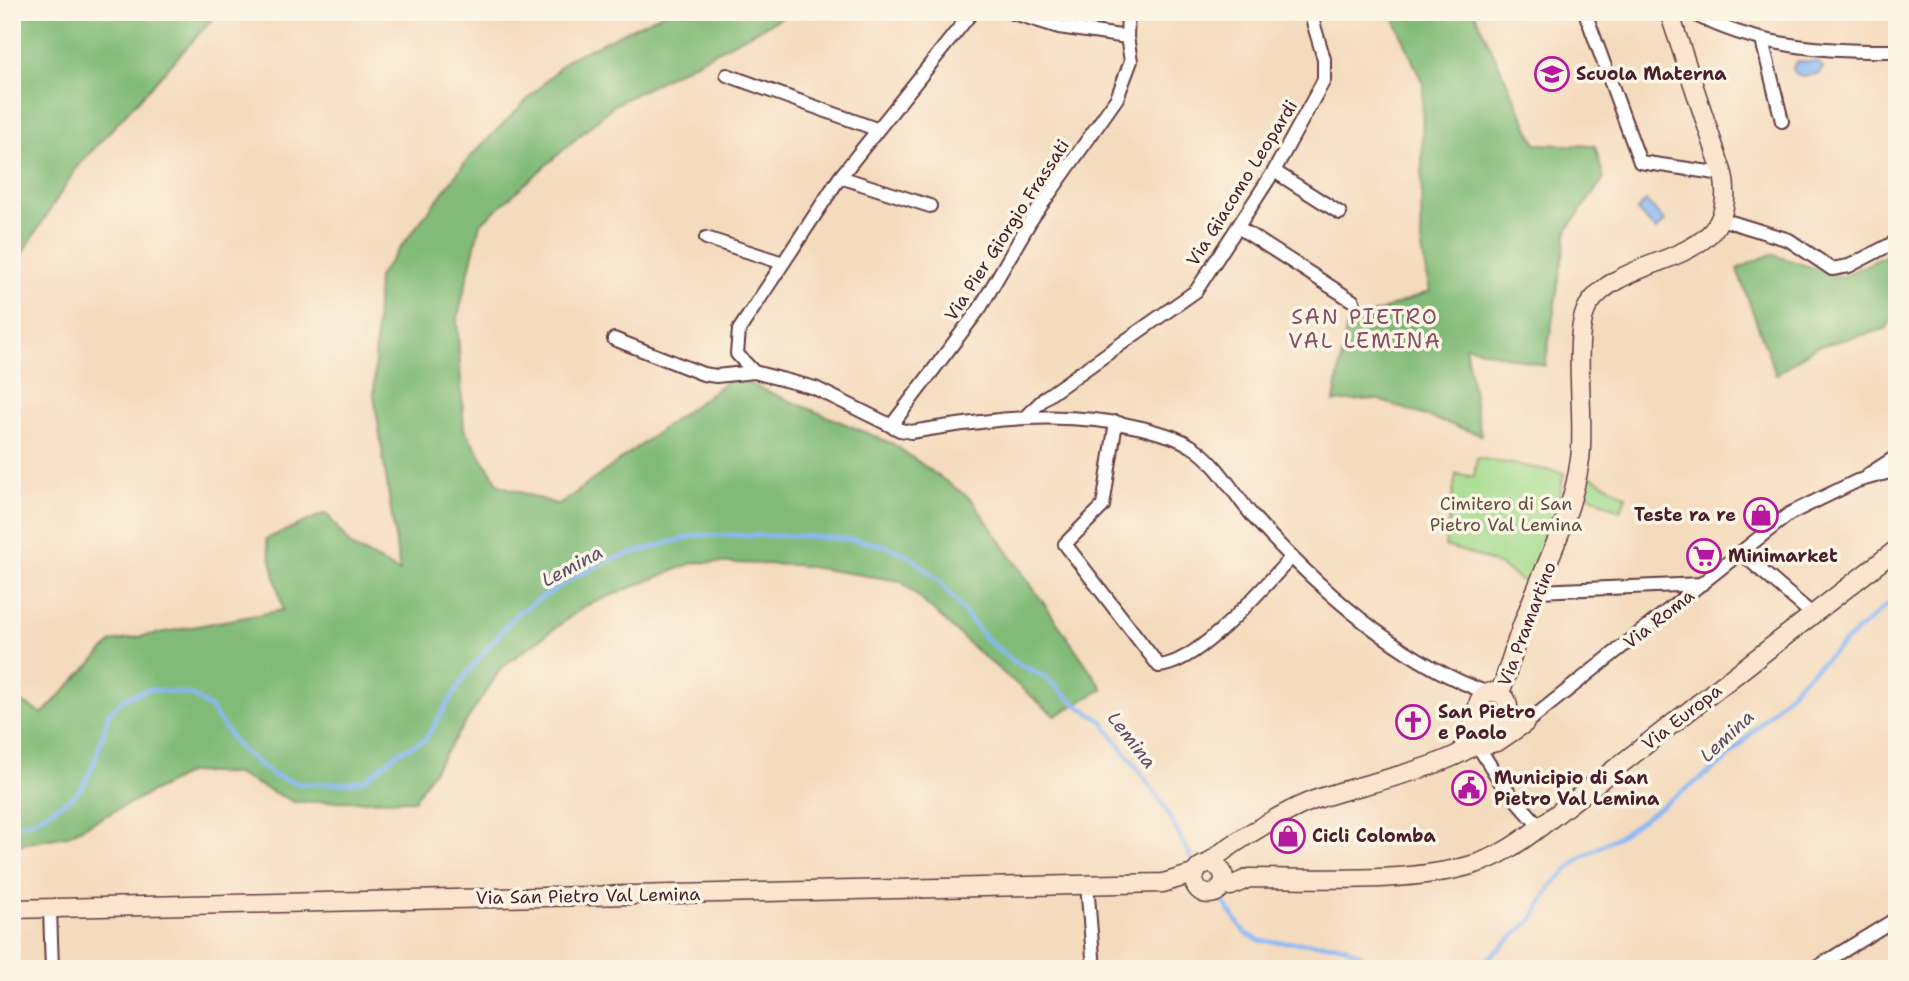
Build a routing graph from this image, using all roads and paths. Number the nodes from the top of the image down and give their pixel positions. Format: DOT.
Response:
graph roads {
  1 [pos="972,12"];
  2 [pos="1010,12"];
  3 [pos="1128,12"];
  4 [pos="1310,12"];
  5 [pos="1585,12"];
  6 [pos="1669,12"];
  7 [pos="1690,12"];
  8 [pos="1126,37"];
  9 [pos="1762,40"];
  10 [pos="1897,51"];
  11 [pos="727,75"];
  12 [pos="1782,121"];
  13 [pos="876,129"];
  14 [pos="1274,171"];
  15 [pos="1723,174"];
  16 [pos="840,177"];
  17 [pos="930,206"];
  18 [pos="1340,213"];
  19 [pos="1721,219"];
  20 [pos="1238,227"];
  21 [pos="706,238"];
  22 [pos="1897,241"];
  23 [pos="783,264"];
  24 [pos="1353,301"];
  25 [pos="614,339"];
  26 [pos="754,373"];
  27 [pos="1026,416"];
  28 [pos="1116,422"];
  29 [pos="891,426"];
  30 [pos="1897,456"];
  31 [pos="1897,470"];
  32 [pos="1857,481"];
  33 [pos="1897,549"];
  34 [pos="1741,554"];
  35 [pos="1291,558"];
  36 [pos="1703,584"];
  37 [pos="1538,591"];
  38 [pos="1813,615"];
  39 [pos="1486,701"];
  40 [pos="1501,718"];
  41 [pos="1530,720"];
  42 [pos="1470,748"];
  43 [pos="1541,827"];
  44 [pos="1213,872"];
  45 [pos="1163,883"];
  46 [pos="1087,884"];
  47 [pos="12,909"];
  48 [pos="50,909"];
  49 [pos="1897,918"];
  50 [pos="52,969"];
  51 [pos="1094,969"];
  52 [pos="1814,969"];
  1 -- 13 [label="street"];
  2 -- 8 [label="street"];
  3 -- 8 [label="street, Via Pier Giorgio Frassati"];
  4 -- 14 [label="street, Via Giacomo Leopardi"];
  5 -- 15 [label="street"];
  6 -- 15 [label="street"];
  7 -- 9 [label="street"];
  8 -- 29 [label="street, Via Pier Giorgio Frassati"];
  9 -- 10 [label="street"];
  9 -- 12 [label="street"];
  11 -- 13 [label="street"];
  13 -- 16 [label="street"];
  14 -- 18 [label="street"];
  14 -- 20 [label="street, Via Giacomo Leopardi"];
  15 -- 19 [label="street"];
  16 -- 17 [label="street"];
  16 -- 23 [label="street"];
  19 -- 22 [label="street"];
  19 -- 37 [label="street, Via Pramartino"];
  20 -- 24 [label="street"];
  20 -- 27 [label="street, Via Giacomo Leopardi"];
  21 -- 23 [label="street"];
  23 -- 26 [label="street"];
  25 -- 26 [label="street"];
  26 -- 29 [label="street"];
  27 -- 28 [label="street"];
  27 -- 29 [label="street"];
  28 -- 35 [label="street"];
  28 -- 35 [label="street"];
  30 -- 32 [label="street"];
  31 -- 32 [label="street, Via Roma"];
  32 -- 34 [label="street, Via Roma"];
  33 -- 38 [label="street, Via Europa"];
  34 -- 36 [label="street, Via Roma"];
  34 -- 38 [label="street"];
  35 -- 39 [label="street"];
  36 -- 37 [label="street"];
  36 -- 41 [label="street, Via Roma"];
  37 -- 39 [label="street, Via Pramartino"];
  38 -- 43 [label="street, Via Europa"];
  39 -- 40 [label="street"];
  39 -- 40 [label="street"];
  39 -- 42 [label="street, Via Pramartino"];
  40 -- 41 [label="street"];
  40 -- 42 [label="street"];
  41 -- 42 [label="street"];
  42 -- 43 [label="street"];
  42 -- 44 [label="street"];
  43 -- 44 [label="street, Via Europa"];
  44 -- 45 [label="street, Via San Pietro Val Lemina"];
  44 -- 45 [label="street, Via San Pietro Val Lemina"];
  45 -- 46 [label="street, Via San Pietro Val Lemina"];
  46 -- 48 [label="street, Via San Pietro Val Lemina"];
  46 -- 51 [label="street"];
  47 -- 48 [label="street, Via San Pietro Val Lemina"];
  48 -- 50 [label="street"];
  49 -- 52 [label="street"];
}
